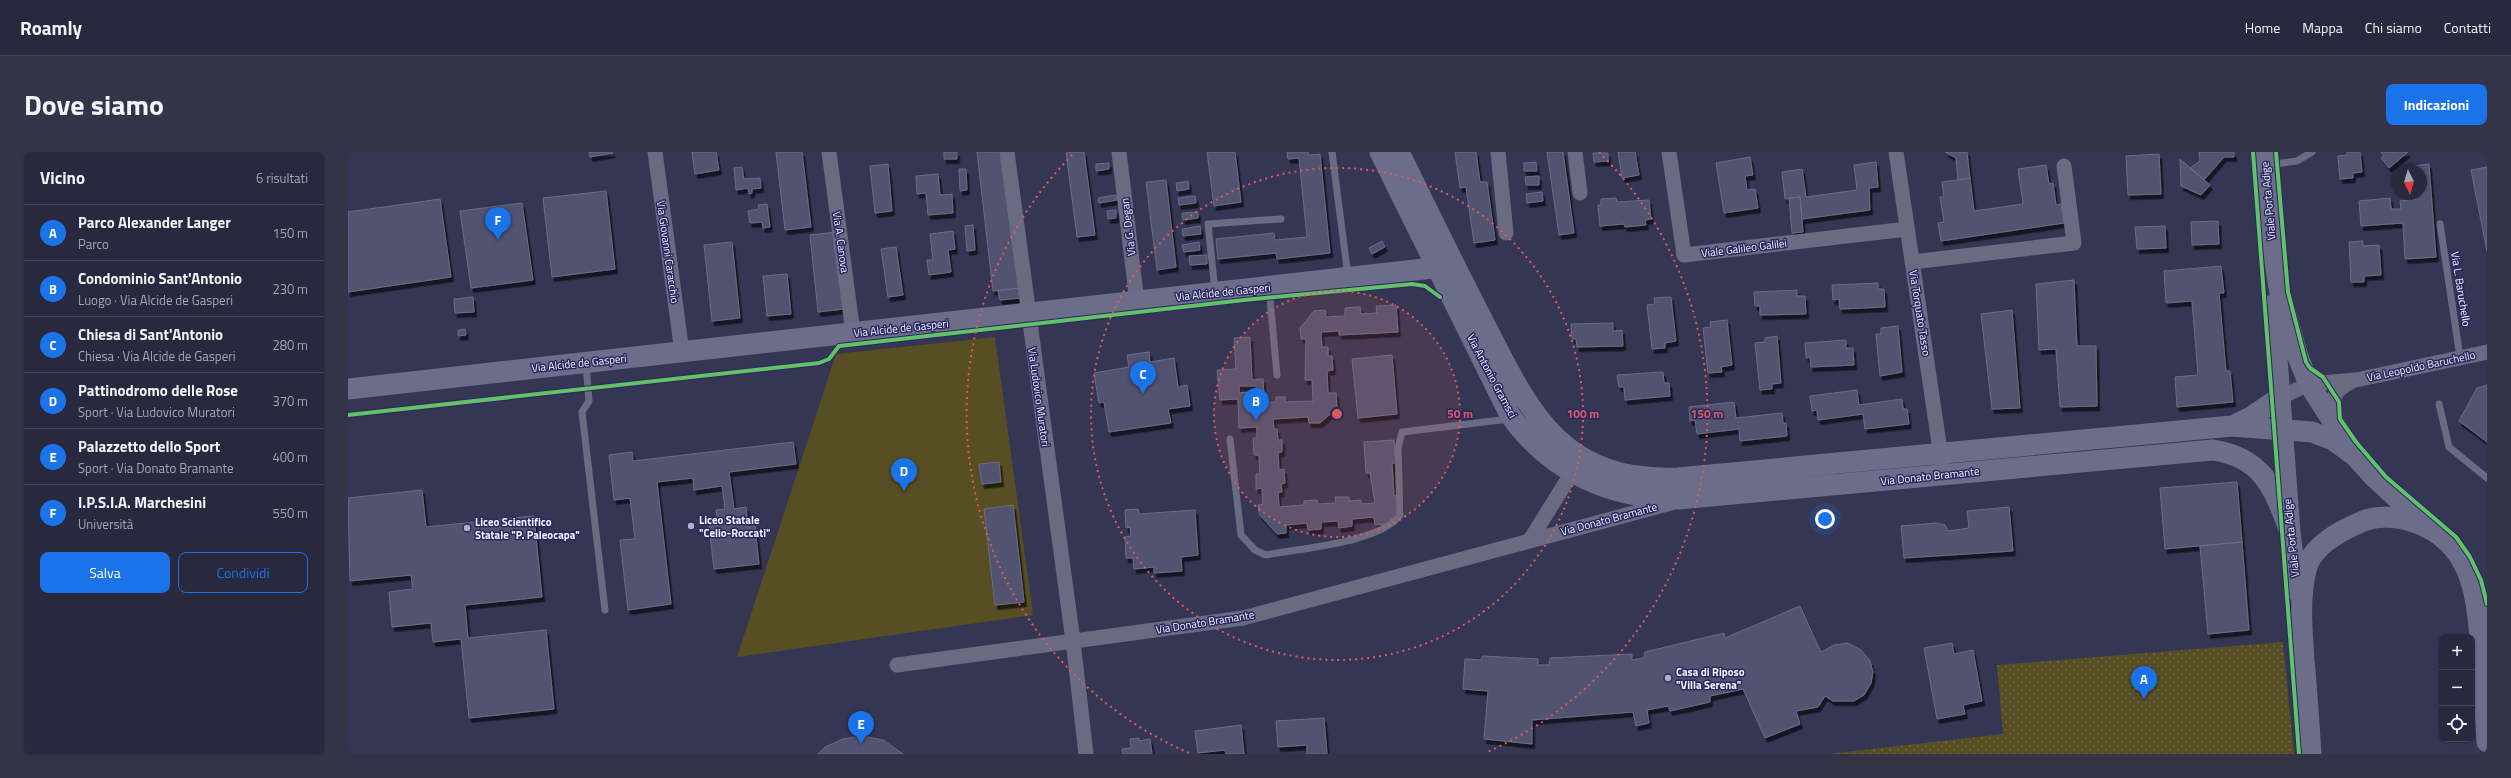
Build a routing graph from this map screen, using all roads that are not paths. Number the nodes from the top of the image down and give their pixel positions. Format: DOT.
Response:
graph roads {
  1 [pos="655,152"];
  2 [pos="829,152"];
  3 [pos="1007,152"];
  4 [pos="1119,152"];
  5 [pos="1332,152"];
  6 [pos="1380,152"];
  7 [pos="1398,152"];
  8 [pos="1498,152"];
  9 [pos="1575,152"];
  10 [pos="1669,152"];
  11 [pos="1896,152"];
  12 [pos="2312,152"];
  13 [pos="2264,158"];
  14 [pos="2064,166"];
  15 [pos="1580,193"];
  16 [pos="1281,219"];
  17 [pos="2440,224"];
  18 [pos="1907,229"];
  19 [pos="1506,233"];
  20 [pos="2273,251"];
  21 [pos="1912,262"];
  22 [pos="1446,267"];
  23 [pos="1348,279"];
  24 [pos="1269,287"];
  25 [pos="1215,293"];
  26 [pos="1137,302"];
  27 [pos="1028,314"];
  28 [pos="853,333"];
  29 [pos="682,352"];
  30 [pos="2487,352"];
  31 [pos="2460,357"];
  32 [pos="586,362"];
  33 [pos="1277,375"];
  34 [pos="2356,380"];
  35 [pos="2309,384"];
  36 [pos="348,389"];
  37 [pos="2279,398"];
  38 [pos="2440,404"];
  39 [pos="1513,419"];
  40 [pos="2334,422"];
  41 [pos="2232,426"];
  42 [pos="2282,429"];
  43 [pos="1230,439"];
  44 [pos="2355,456"];
  45 [pos="1943,464"];
  46 [pos="1576,465"];
  47 [pos="1678,478"];
  48 [pos="2487,478"];
  49 [pos="1689,498"];
  50 [pos="2430,528"];
  51 [pos="2290,532"];
  52 [pos="1530,540"];
  53 [pos="605,610"];
  54 [pos="2301,610"];
  55 [pos="1073,641"];
  56 [pos="897,665"];
  57 [pos="2485,668"];
  58 [pos="2487,742"];
  59 [pos="1086,754"];
  60 [pos="2311,754"];
  1 -- 29 [label="street, Via Giovanni Caracchio"];
  2 -- 28 [label="street, Via A. Canova"];
  3 -- 27 [label="street, Via Ludovico Muratori"];
  4 -- 26 [label="street, Via G. Degan"];
  5 -- 23 [label="lane"];
  6 -- 22 [label="street, Via Antonio Gramsci"];
  7 -- 22 [label="street, Via Antonio Gramsci"];
  8 -- 19 [label="street"];
  9 -- 15 [label="street"];
  10 -- 18 [label="street, Viale Galileo Galilei"];
  11 -- 18 [label="street, Via Torquato Tasso"];
  12 -- 13 [label="lane"];
  13 -- 20 [label="street, Viale Porta Adige"];
  14 -- 21 [label="street"];
  16 -- 25 [label="lane"];
  17 -- 31 [label="lane, Via L. Baruchello"];
  18 -- 21 [label="street, Via Torquato Tasso"];
  20 -- 35 [label="street, Viale Porta Adige"];
  20 -- 37 [label="street, Viale Porta Adige"];
  21 -- 45 [label="street, Via Torquato Tasso"];
  22 -- 23 [label="street, Via Alcide de Gasperi"];
  22 -- 39 [label="street, Via Antonio Gramsci"];
  22 -- 46 [label="street, Via Antonio Gramsci"];
  23 -- 24 [label="street, Via Alcide de Gasperi"];
  24 -- 25 [label="street, Via Alcide de Gasperi"];
  24 -- 33 [label="lane"];
  25 -- 26 [label="street, Via Alcide de Gasperi"];
  26 -- 27 [label="street, Via Alcide de Gasperi"];
  27 -- 28 [label="street, Via Alcide de Gasperi"];
  27 -- 55 [label="street, Via Ludovico Muratori"];
  28 -- 29 [label="street, Via Alcide de Gasperi"];
  29 -- 32 [label="street, Via Alcide de Gasperi"];
  30 -- 31 [label="street, Via Leopoldo Baruchello"];
  31 -- 34 [label="street, Via Leopoldo Baruchello"];
  32 -- 36 [label="street, Via Alcide de Gasperi"];
  32 -- 53 [label="lane"];
  34 -- 35 [label="street, Via Leopoldo Baruchello"];
  34 -- 40 [label="street, Via Leopoldo Baruchello"];
  35 -- 37 [label="street, Via Leopoldo Baruchello"];
  35 -- 40 [label="street, Viale Porta Adige"];
  37 -- 41 [label="street"];
  37 -- 42 [label="street, Viale Porta Adige"];
  38 -- 48 [label="lane"];
  39 -- 43 [label="lane"];
  39 -- 46 [label="street, Via Antonio Gramsci"];
  40 -- 44 [label="street, Viale Porta Adige"];
  41 -- 42 [label="street"];
  41 -- 45 [label="street, Via Donato Bramante"];
  42 -- 44 [label="street"];
  42 -- 51 [label="street, Viale Porta Adige"];
  44 -- 50 [label="street, Viale Porta Adige"];
  45 -- 47 [label="street, Via Donato Bramante"];
  45 -- 49 [label="street, Via Donato Bramante"];
  45 -- 51 [label="street, Via Donato Bramante"];
  46 -- 47 [label="street, Via Antonio Gramsci"];
  46 -- 49 [label="street, Via Antonio Gramsci"];
  46 -- 52 [label="street"];
  49 -- 52 [label="street, Via Donato Bramante"];
  50 -- 54 [label="street, Viale Porta Adige"];
  50 -- 57 [label="street, Viale Porta Adige"];
  51 -- 54 [label="street, Viale Porta Adige"];
  52 -- 55 [label="street, Via Donato Bramante"];
  54 -- 60 [label="street, Viale Porta Adige"];
  55 -- 56 [label="street, Via Donato Bramante"];
  55 -- 59 [label="street, Via Ludovico Muratori"];
  57 -- 58 [label="street, Viale Porta Adige"];
}
